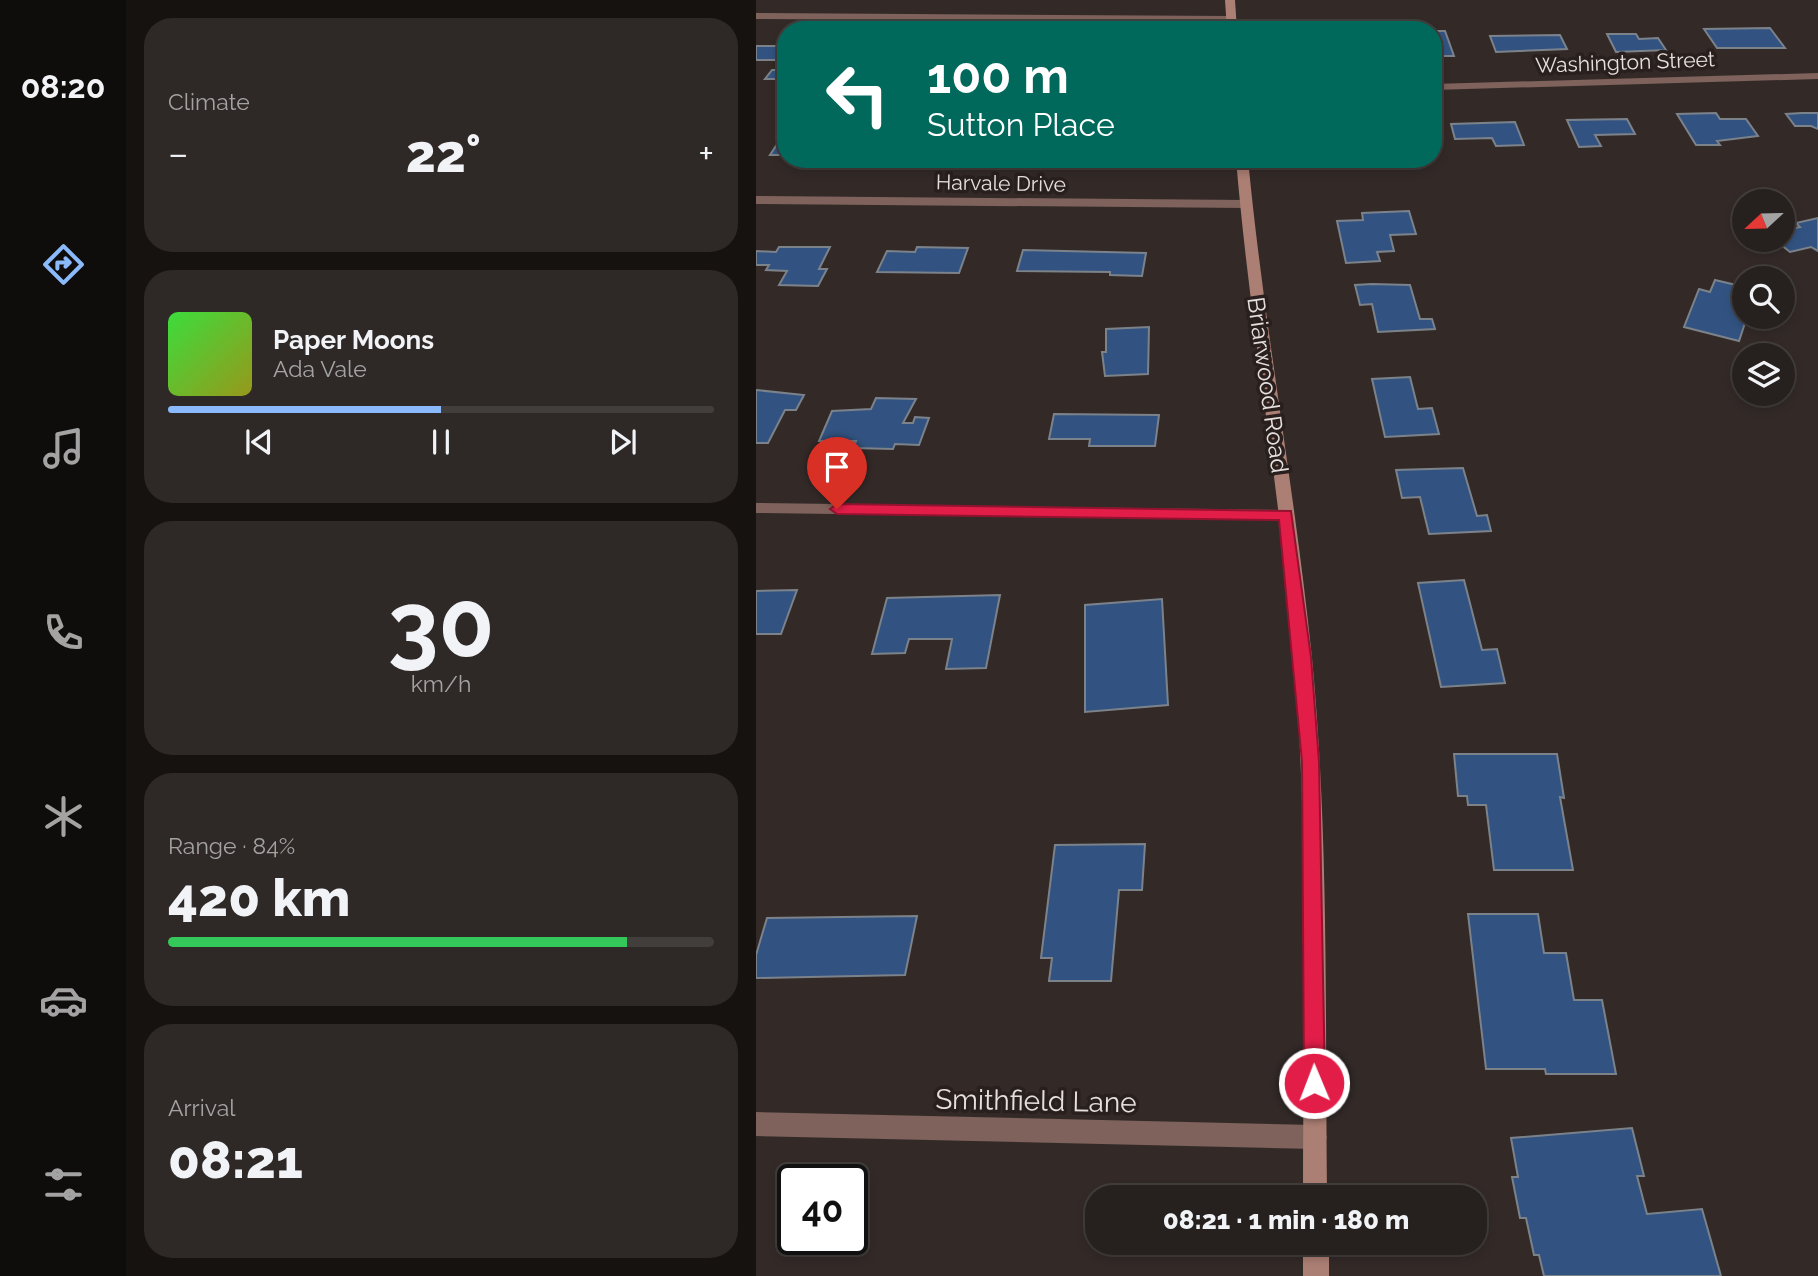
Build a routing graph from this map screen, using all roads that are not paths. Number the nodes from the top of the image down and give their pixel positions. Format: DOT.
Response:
graph roads {
  1 [pos="1230,0"];
  2 [pos="756,16"];
  3 [pos="1054,21"];
  4 [pos="1232,21"];
  5 [pos="1818,76"];
  6 [pos="1442,87"];
  7 [pos="1243,168"];
  8 [pos="756,200"];
  9 [pos="1245,204"];
  10 [pos="756,508"];
  11 [pos="1286,515"];
  12 [pos="756,1124"];
  13 [pos="1315,1137"];
  14 [pos="1315,1185"];
  15 [pos="1316,1255"];
  16 [pos="1316,1276"];
  1 -- 4 [label="street"];
  2 -- 3 [label="street"];
  5 -- 6 [label="street, Washington Street"];
  7 -- 9 [label="street, Briarwood Road"];
  8 -- 9 [label="street, Harvale Drive"];
  9 -- 11 [label="street, Briarwood Road"];
  10 -- 11 [label="street"];
  11 -- 13 [label="street, Briarwood Road"];
  12 -- 13 [label="street, Smithfield Lane"];
  13 -- 14 [label="street, Briarwood Road"];
  15 -- 16 [label="street"];
}
